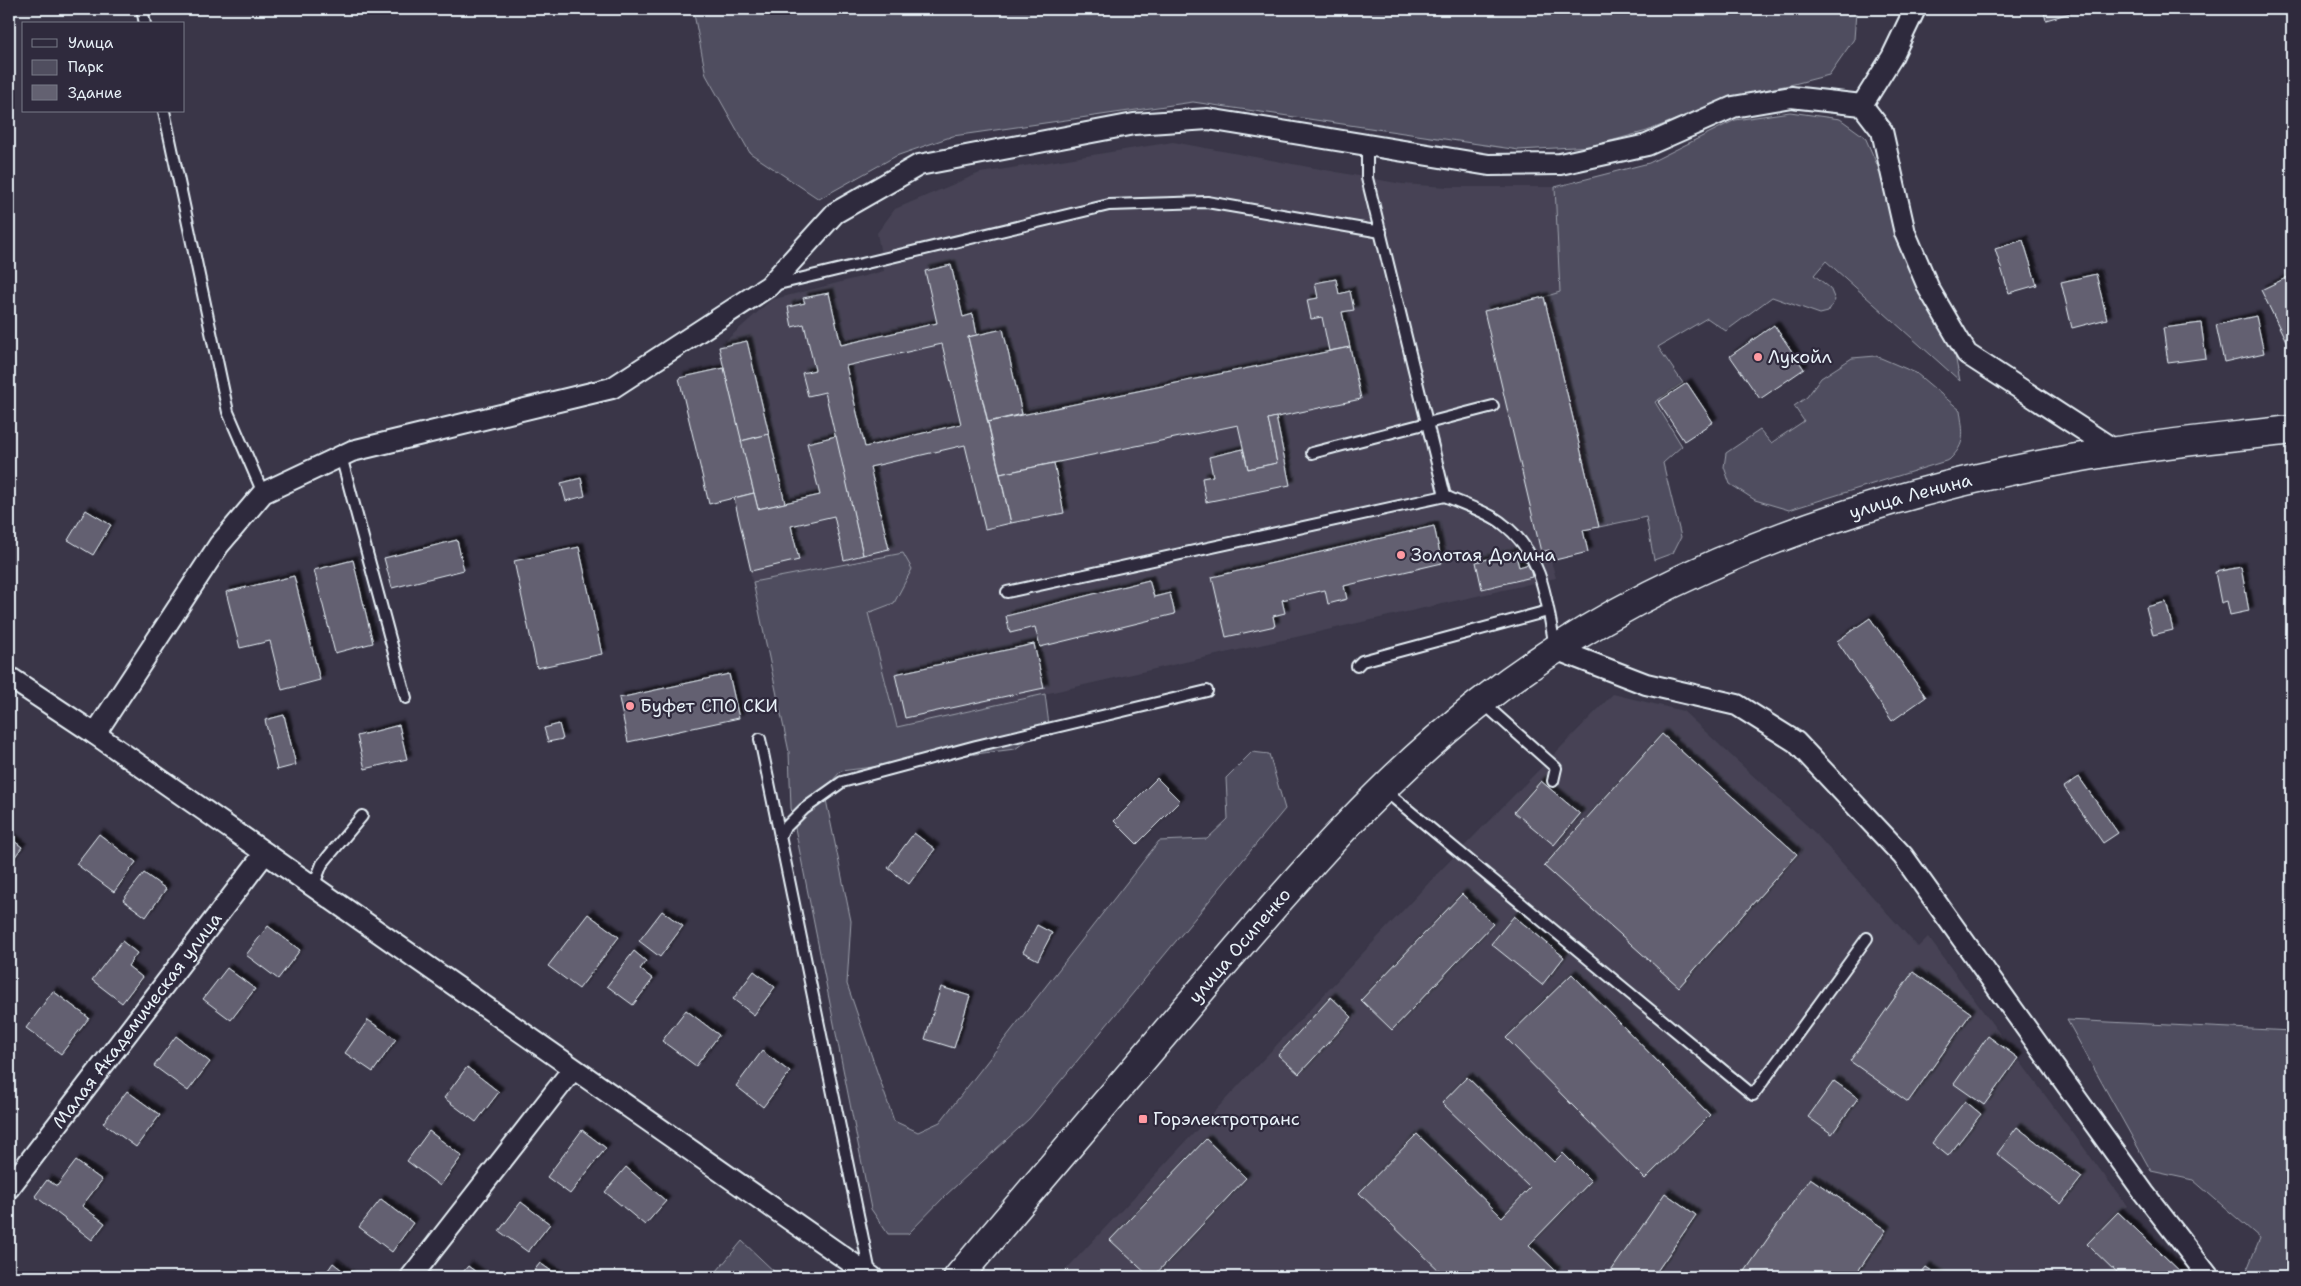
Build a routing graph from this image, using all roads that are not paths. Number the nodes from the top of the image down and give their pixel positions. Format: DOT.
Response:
graph roads {
  1 [pos="142,9"];
  2 [pos="1915,9"];
  3 [pos="145,22"];
  4 [pos="1862,104"];
  5 [pos="164,112"];
  6 [pos="1367,145"];
  7 [pos="1380,232"];
  8 [pos="769,286"];
  9 [pos="1493,406"];
  10 [pos="1427,423"];
  11 [pos="2292,430"];
  12 [pos="2116,451"];
  13 [pos="1312,453"];
  14 [pos="341,456"];
  15 [pos="263,493"];
  16 [pos="1444,496"];
  17 [pos="1007,592"];
  18 [pos="1548,611"];
  19 [pos="1555,650"];
  20 [pos="1357,666"];
  21 [pos="9,676"];
  22 [pos="1207,691"];
  23 [pos="406,698"];
  24 [pos="1481,702"];
  25 [pos="95,734"];
  26 [pos="760,739"];
  27 [pos="1553,781"];
  28 [pos="1384,789"];
  29 [pos="362,816"];
  30 [pos="780,837"];
  31 [pos="265,853"];
  32 [pos="313,887"];
  33 [pos="1867,938"];
  34 [pos="573,1069"];
  35 [pos="9,1188"];
  36 [pos="411,1277"];
  37 [pos="871,1277"];
  38 [pos="958,1277"];
  39 [pos="2209,1277"];
  1 -- 3 [label="lane"];
  2 -- 4 [label="street"];
  4 -- 6 [label="street"];
  4 -- 12 [label="street"];
  5 -- 15 [label="lane"];
  6 -- 7 [label="lane"];
  6 -- 8 [label="street"];
  7 -- 8 [label="lane"];
  7 -- 10 [label="lane"];
  8 -- 14 [label="street"];
  9 -- 10 [label="lane"];
  10 -- 13 [label="lane"];
  10 -- 16 [label="lane"];
  11 -- 12 [label="main road, улица Ленина"];
  12 -- 19 [label="main road, улица Ленина"];
  14 -- 15 [label="street"];
  14 -- 23 [label="lane"];
  15 -- 25 [label="street"];
  16 -- 17 [label="lane"];
  16 -- 18 [label="lane"];
  18 -- 19 [label="lane"];
  18 -- 20 [label="lane"];
  19 -- 24 [label="main road, улица Осипенко"];
  19 -- 39 [label="street"];
  21 -- 25 [label="street"];
  22 -- 30 [label="lane"];
  24 -- 27 [label="lane"];
  24 -- 28 [label="main road, улица Осипенко"];
  25 -- 31 [label="street"];
  26 -- 30 [label="lane"];
  28 -- 33 [label="lane"];
  28 -- 38 [label="main road, улица Осипенко"];
  29 -- 32 [label="lane"];
  30 -- 37 [label="lane"];
  31 -- 32 [label="street"];
  31 -- 35 [label="street, Малая Академическая улица"];
  32 -- 34 [label="street"];
  34 -- 36 [label="street"];
  34 -- 37 [label="street"];
}
